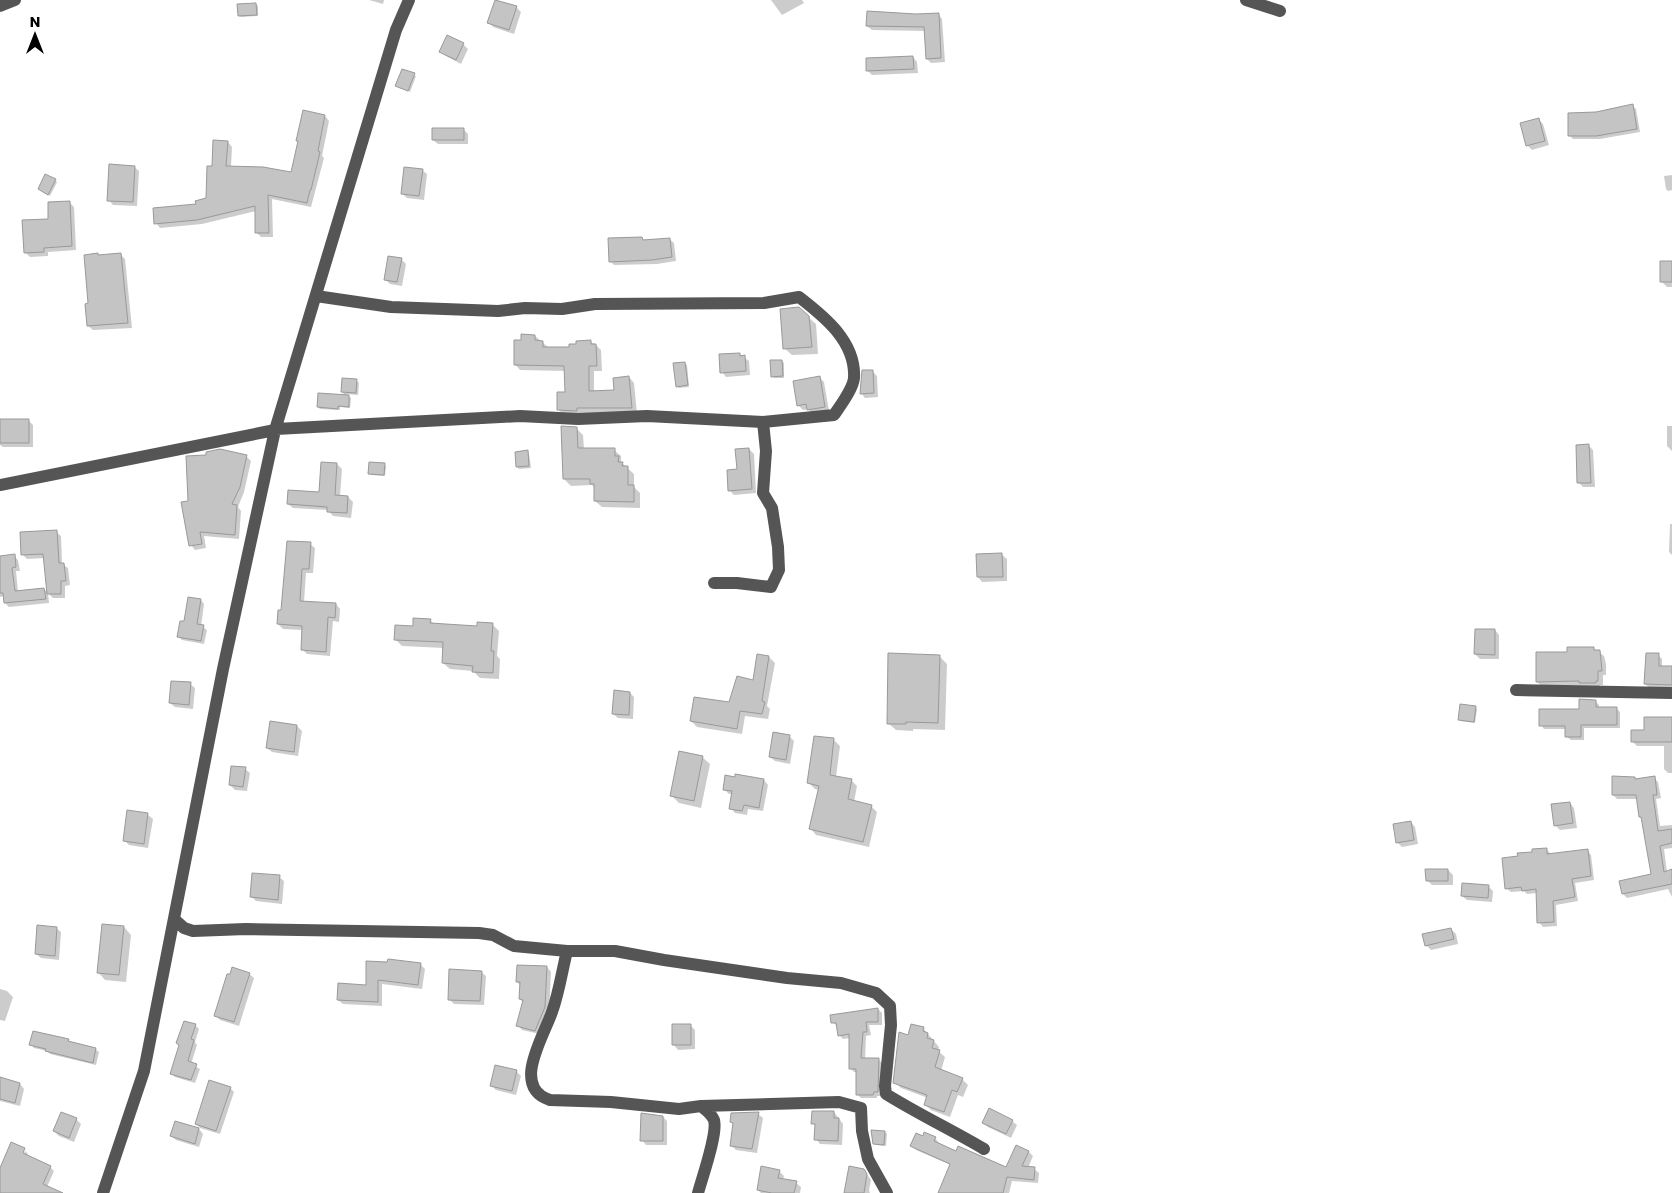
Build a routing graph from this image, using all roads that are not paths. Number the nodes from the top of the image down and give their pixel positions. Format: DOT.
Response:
graph roads {
  1 [pos="15,0"];
  2 [pos="409,0"];
  3 [pos="1246,0"];
  4 [pos="0,6"];
  5 [pos="1280,11"];
  6 [pos="316,296"];
  7 [pos="763,422"];
  8 [pos="275,429"];
  9 [pos="0,484"];
  10 [pos="714,583"];
  11 [pos="1516,690"];
  12 [pos="1672,693"];
  13 [pos="174,919"];
  14 [pos="567,952"];
  15 [pos="701,1106"];
  16 [pos="984,1149"];
  17 [pos="103,1193"];
  18 [pos="698,1193"];
  19 [pos="887,1193"];
  1 -- 4 [label="street"];
  2 -- 6 [label="street"];
  3 -- 5 [label="street"];
  6 -- 7 [label="street"];
  6 -- 8 [label="street"];
  7 -- 8 [label="street"];
  7 -- 10 [label="street"];
  8 -- 9 [label="street"];
  8 -- 13 [label="street"];
  11 -- 12 [label="street"];
  13 -- 14 [label="street"];
  13 -- 17 [label="street"];
  14 -- 15 [label="street"];
  14 -- 16 [label="street"];
  15 -- 18 [label="street"];
  15 -- 19 [label="street"];
}
